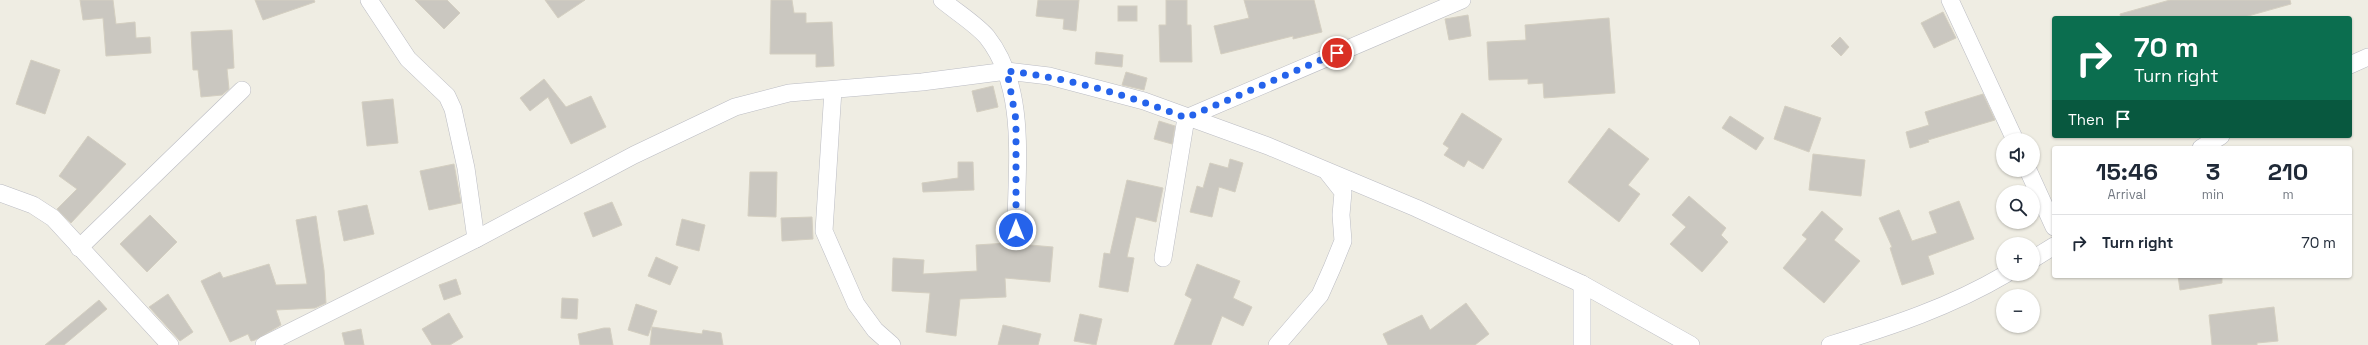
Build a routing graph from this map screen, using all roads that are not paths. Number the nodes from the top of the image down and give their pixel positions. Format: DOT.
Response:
graph roads {
  1 [pos="369,0"];
  2 [pos="942,0"];
  3 [pos="1462,0"];
  4 [pos="1950,0"];
  5 [pos="2368,57"];
  6 [pos="2352,64"];
  7 [pos="1007,71"];
  8 [pos="242,90"];
  9 [pos="833,90"];
  10 [pos="1186,118"];
  11 [pos="2012,133"];
  12 [pos="2218,138"];
  13 [pos="2204,146"];
  14 [pos="1327,171"];
  15 [pos="2031,177"];
  16 [pos="0,193"];
  17 [pos="2052,223"];
  18 [pos="1016,230"];
  19 [pos="476,239"];
  20 [pos="2052,247"];
  21 [pos="79,248"];
  22 [pos="2040,254"];
  23 [pos="1163,258"];
  24 [pos="1996,280"];
  25 [pos="1582,284"];
  26 [pos="1688,344"];
  27 [pos="170,345"];
  28 [pos="264,345"];
  29 [pos="892,345"];
  30 [pos="1277,345"];
  31 [pos="1582,345"];
  32 [pos="1830,345"];
  1 -- 19 [label="street"];
  2 -- 7 [label="street"];
  3 -- 10 [label="street"];
  4 -- 11 [label="street"];
  5 -- 6 [label="street"];
  7 -- 9 [label="street"];
  7 -- 10 [label="street"];
  7 -- 18 [label="street"];
  8 -- 21 [label="street"];
  9 -- 19 [label="street"];
  9 -- 29 [label="street"];
  10 -- 14 [label="street"];
  10 -- 23 [label="street"];
  12 -- 13 [label="street"];
  14 -- 25 [label="street"];
  14 -- 30 [label="street"];
  15 -- 17 [label="street"];
  16 -- 21 [label="street"];
  19 -- 28 [label="street"];
  20 -- 22 [label="street"];
  21 -- 27 [label="street"];
  24 -- 32 [label="street"];
  25 -- 26 [label="street"];
  25 -- 31 [label="street"];
}
